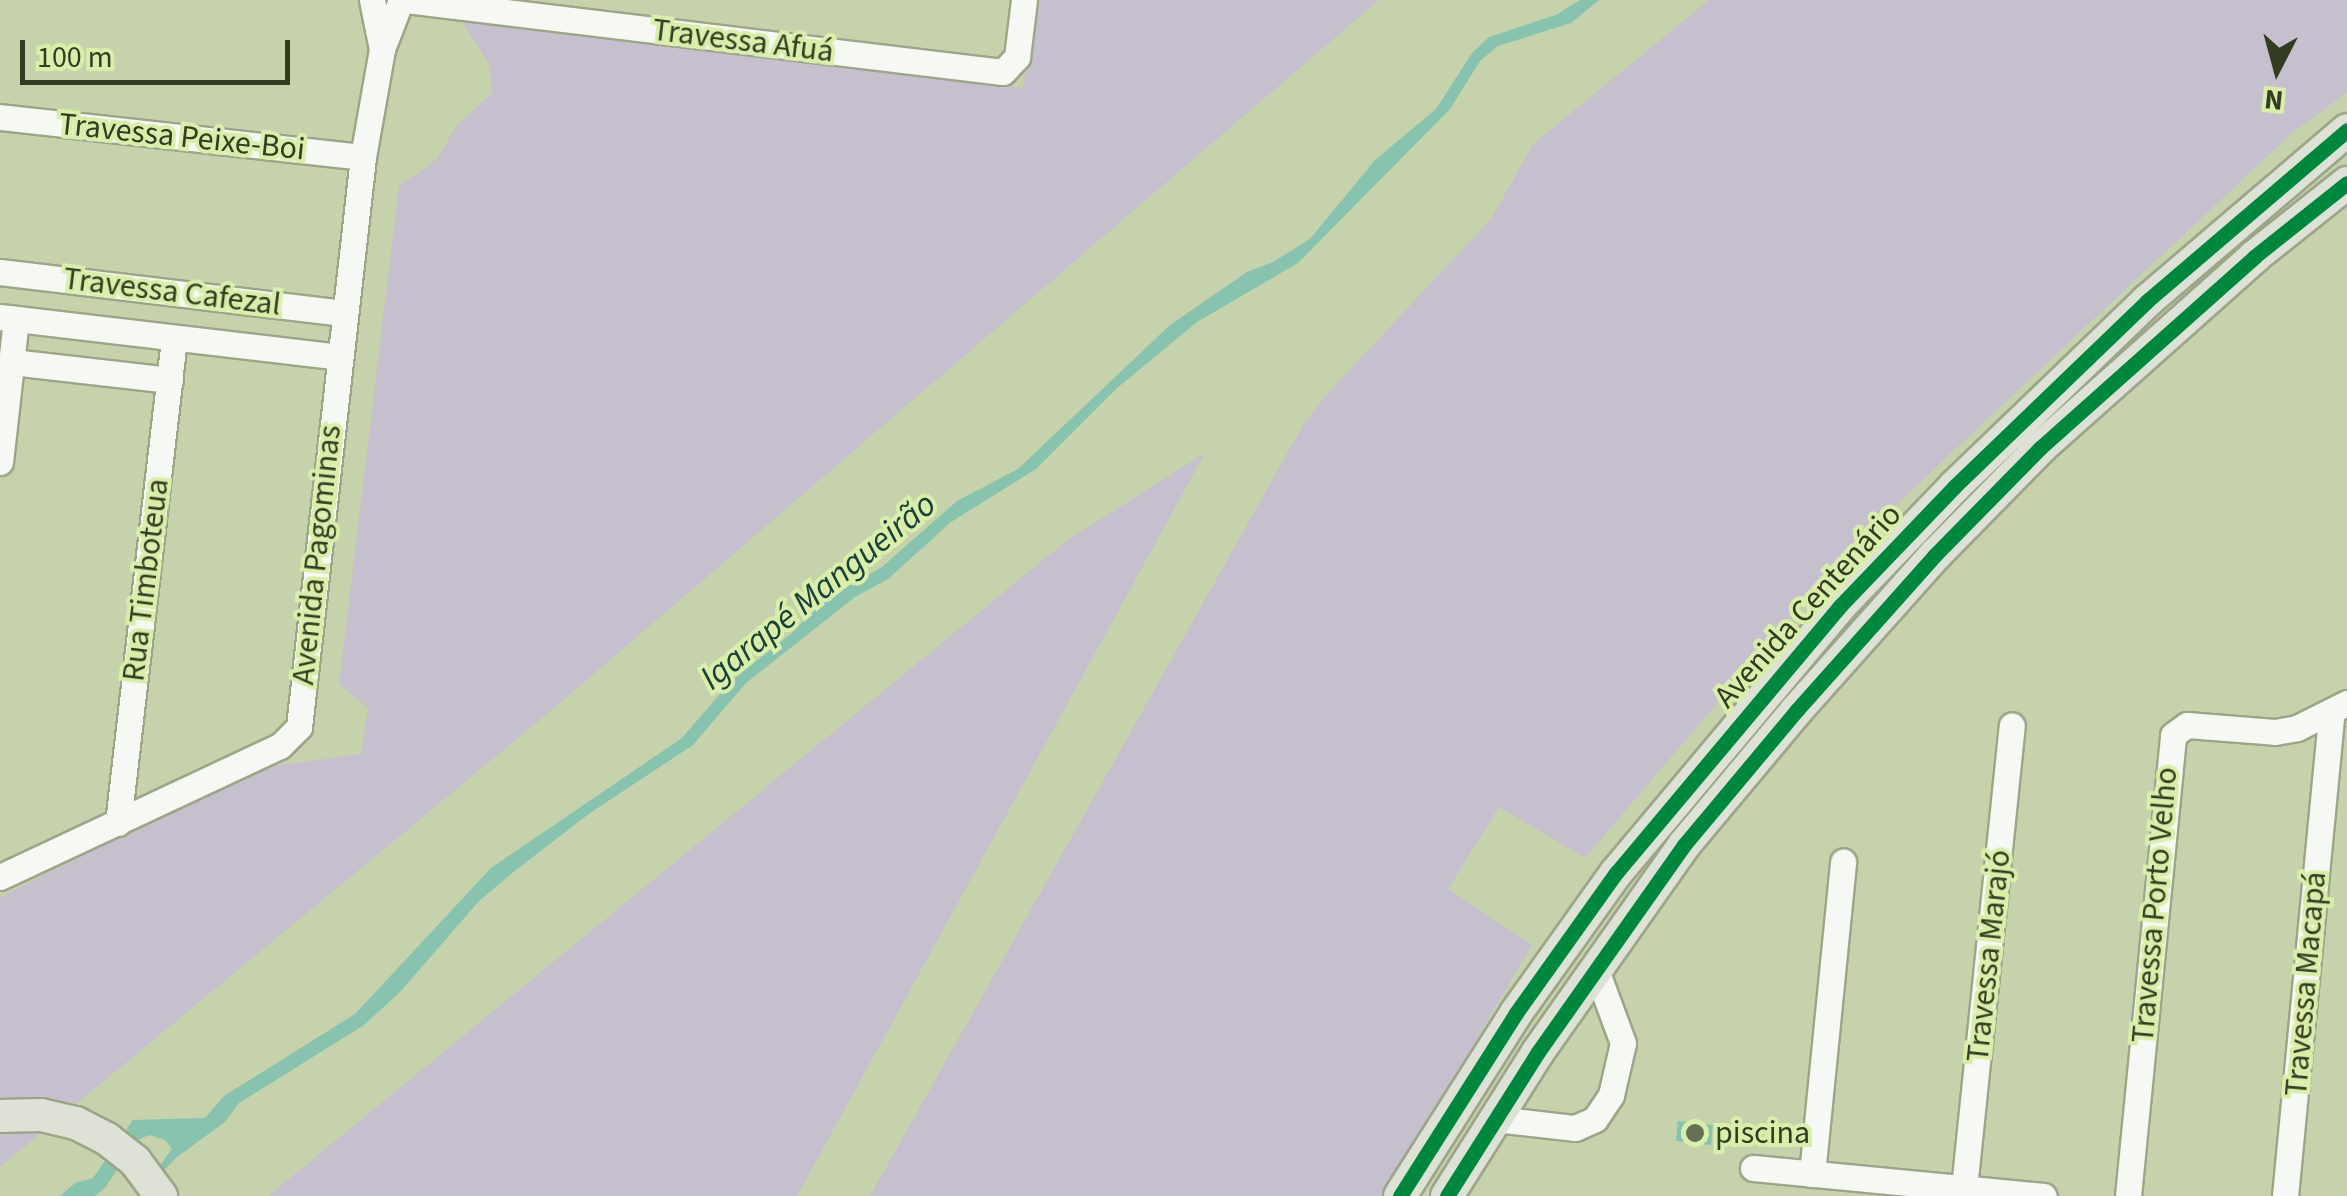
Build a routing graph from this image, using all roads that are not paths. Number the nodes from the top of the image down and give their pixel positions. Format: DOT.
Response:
graph roads {
  1 [pos="372,0"];
  2 [pos="403,0"];
  3 [pos="1024,0"];
  4 [pos="382,49"];
  5 [pos="0,117"];
  6 [pos="2347,130"];
  7 [pos="363,157"];
  8 [pos="2347,183"];
  9 [pos="0,272"];
  10 [pos="344,313"];
  11 [pos="8,318"];
  12 [pos="174,338"];
  13 [pos="338,358"];
  14 [pos="12,362"];
  15 [pos="170,380"];
  16 [pos="0,462"];
  17 [pos="2343,706"];
  18 [pos="2012,725"];
  19 [pos="118,823"];
  20 [pos="1843,862"];
  21 [pos="0,876"];
  22 [pos="1596,970"];
  23 [pos="0,1116"];
  24 [pos="1496,1119"];
  25 [pos="1753,1168"];
  26 [pos="1812,1174"];
  27 [pos="1964,1188"];
  28 [pos="161,1196"];
  29 [pos="1400,1196"];
  30 [pos="1447,1196"];
  31 [pos="2044,1196"];
  32 [pos="2128,1196"];
  33 [pos="2285,1196"];
  1 -- 4 [label="street, Avenida Pagominas"];
  2 -- 3 [label="street, Travessa Afuá"];
  2 -- 4 [label="street, Avenida Pagominas"];
  4 -- 7 [label="street, Avenida Pagominas"];
  5 -- 7 [label="street, Travessa Peixe-Boi"];
  6 -- 29 [label="main road, Avenida Centenário"];
  7 -- 10 [label="street, Avenida Pagominas"];
  8 -- 22 [label="main road, Avenida Centenário"];
  9 -- 10 [label="street, Travessa Cafezal"];
  10 -- 13 [label="street, Avenida Pagominas"];
  11 -- 12 [label="street, Travessa Cafezal"];
  11 -- 14 [label="street"];
  12 -- 13 [label="street, Travessa Cafezal"];
  12 -- 15 [label="street, Rua Timboteua"];
  13 -- 19 [label="street, Avenida Pagominas"];
  14 -- 15 [label="street"];
  14 -- 16 [label="street"];
  15 -- 19 [label="street, Rua Timboteua"];
  17 -- 32 [label="street, Travessa Porto Velho"];
  17 -- 33 [label="street, Travessa Macapá"];
  18 -- 27 [label="street, Travessa Marajó"];
  19 -- 21 [label="street, Avenida Pagominas"];
  20 -- 26 [label="street"];
  22 -- 24 [label="main road, Avenida Centenário"];
  22 -- 24 [label="street"];
  23 -- 28 [label="main road"];
  24 -- 30 [label="main road, Avenida Centenário"];
  25 -- 26 [label="street"];
  26 -- 27 [label="street"];
  27 -- 31 [label="street"];
}
